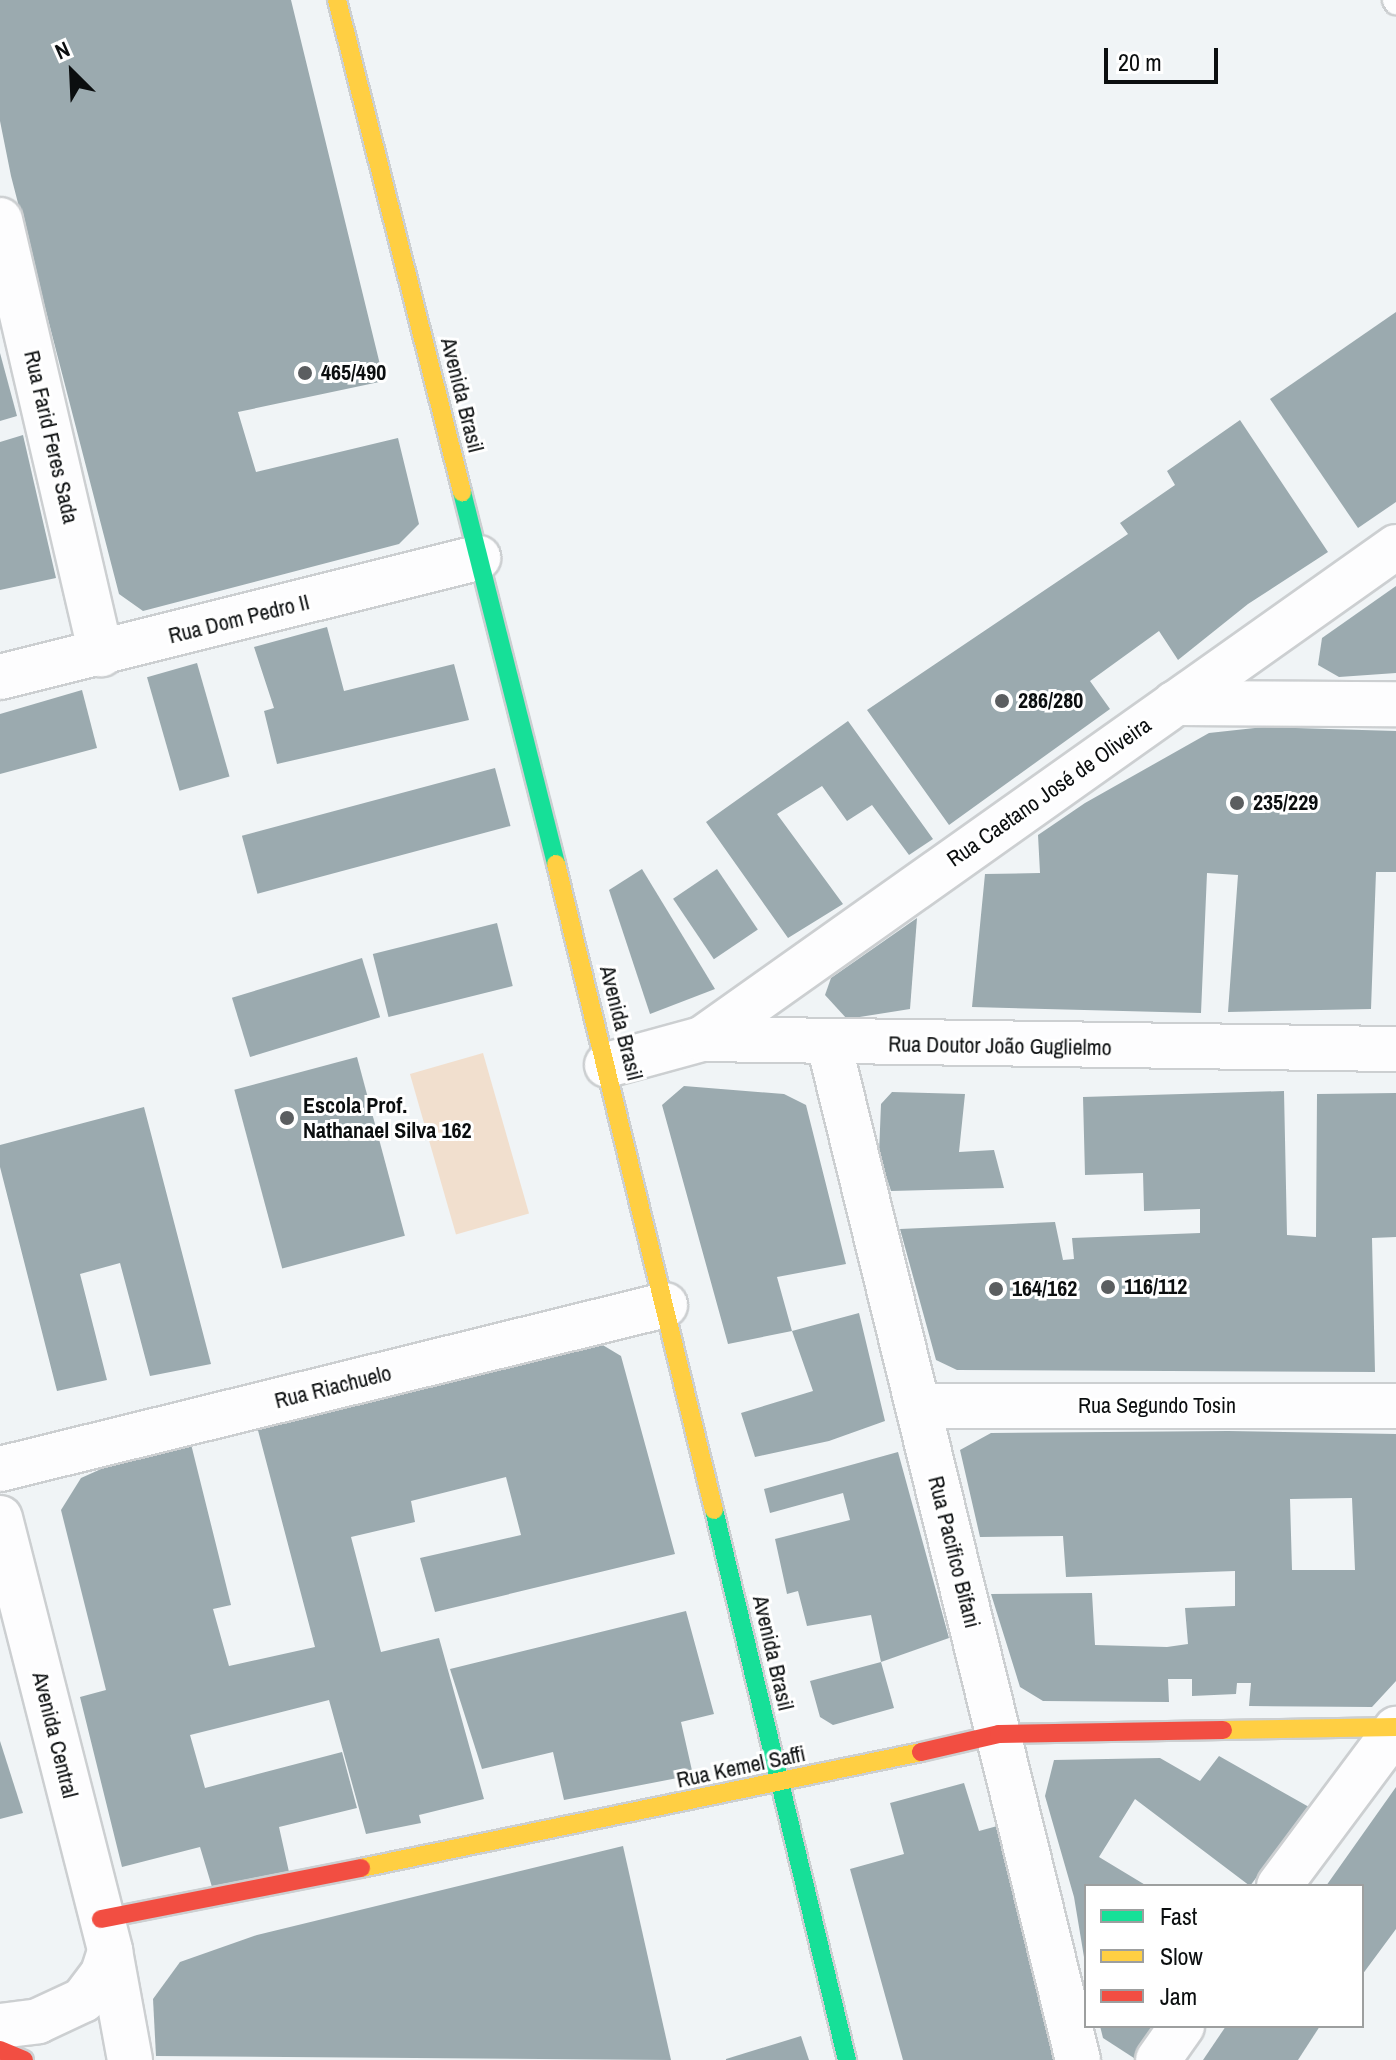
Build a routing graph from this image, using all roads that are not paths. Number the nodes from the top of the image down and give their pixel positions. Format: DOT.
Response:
graph roads {
  1 [pos="337,0"];
  2 [pos="0,220"];
  3 [pos="1396,547"];
  4 [pos="478,558"];
  5 [pos="101,654"];
  6 [pos="0,677"];
  7 [pos="1175,703"];
  8 [pos="1396,704"];
  9 [pos="702,1039"];
  10 [pos="829,1044"];
  11 [pos="1396,1049"];
  12 [pos="607,1065"];
  13 [pos="665,1305"];
  14 [pos="919,1406"];
  15 [pos="1396,1406"];
  16 [pos="0,1469"];
  17 [pos="0,1518"];
  18 [pos="1396,1728"];
  19 [pos="999,1734"];
  20 [pos="779,1785"];
  21 [pos="1280,1884"];
  22 [pos="106,1935"];
  23 [pos="0,2026"];
  24 [pos="1181,2028"];
  25 [pos="0,2050"];
  26 [pos="24,2060"];
  27 [pos="130,2060"];
  28 [pos="847,2060"];
  29 [pos="1078,2060"];
  30 [pos="1158,2060"];
  1 -- 4 [label="street, Avenida Brasil"];
  2 -- 5 [label="street, Rua Farid Feres Sada"];
  3 -- 7 [label="street, Rua Caetano José de Oliveira"];
  4 -- 5 [label="street, Rua Dom Pedro II"];
  4 -- 12 [label="street, Avenida Brasil"];
  5 -- 6 [label="street, Rua Dom Pedro II"];
  7 -- 8 [label="street"];
  7 -- 9 [label="street, Rua Caetano José de Oliveira"];
  9 -- 10 [label="street, Rua Doutor João Guglielmo"];
  9 -- 12 [label="street, Rua Doutor João Guglielmo"];
  10 -- 11 [label="street, Rua Doutor João Guglielmo"];
  10 -- 14 [label="street, Rua Pacifico Bifani"];
  12 -- 13 [label="street, Avenida Brasil"];
  13 -- 16 [label="street, Rua Riachuelo"];
  13 -- 20 [label="street, Avenida Brasil"];
  14 -- 15 [label="street, Rua Segundo Tosin"];
  14 -- 19 [label="street, Rua Pacifico Bifani"];
  17 -- 22 [label="street, Avenida Central"];
  18 -- 19 [label="street, Rua Kemel Saffi"];
  18 -- 21 [label="street"];
  19 -- 20 [label="street, Rua Kemel Saffi"];
  19 -- 29 [label="street, Rua Pacifico Bifani"];
  20 -- 22 [label="street, Rua Kemel Saffi"];
  20 -- 28 [label="street, Avenida Brasil"];
  22 -- 23 [label="street"];
  22 -- 27 [label="street, Avenida Central"];
  24 -- 30 [label="street"];
  25 -- 26 [label="street"];
}
